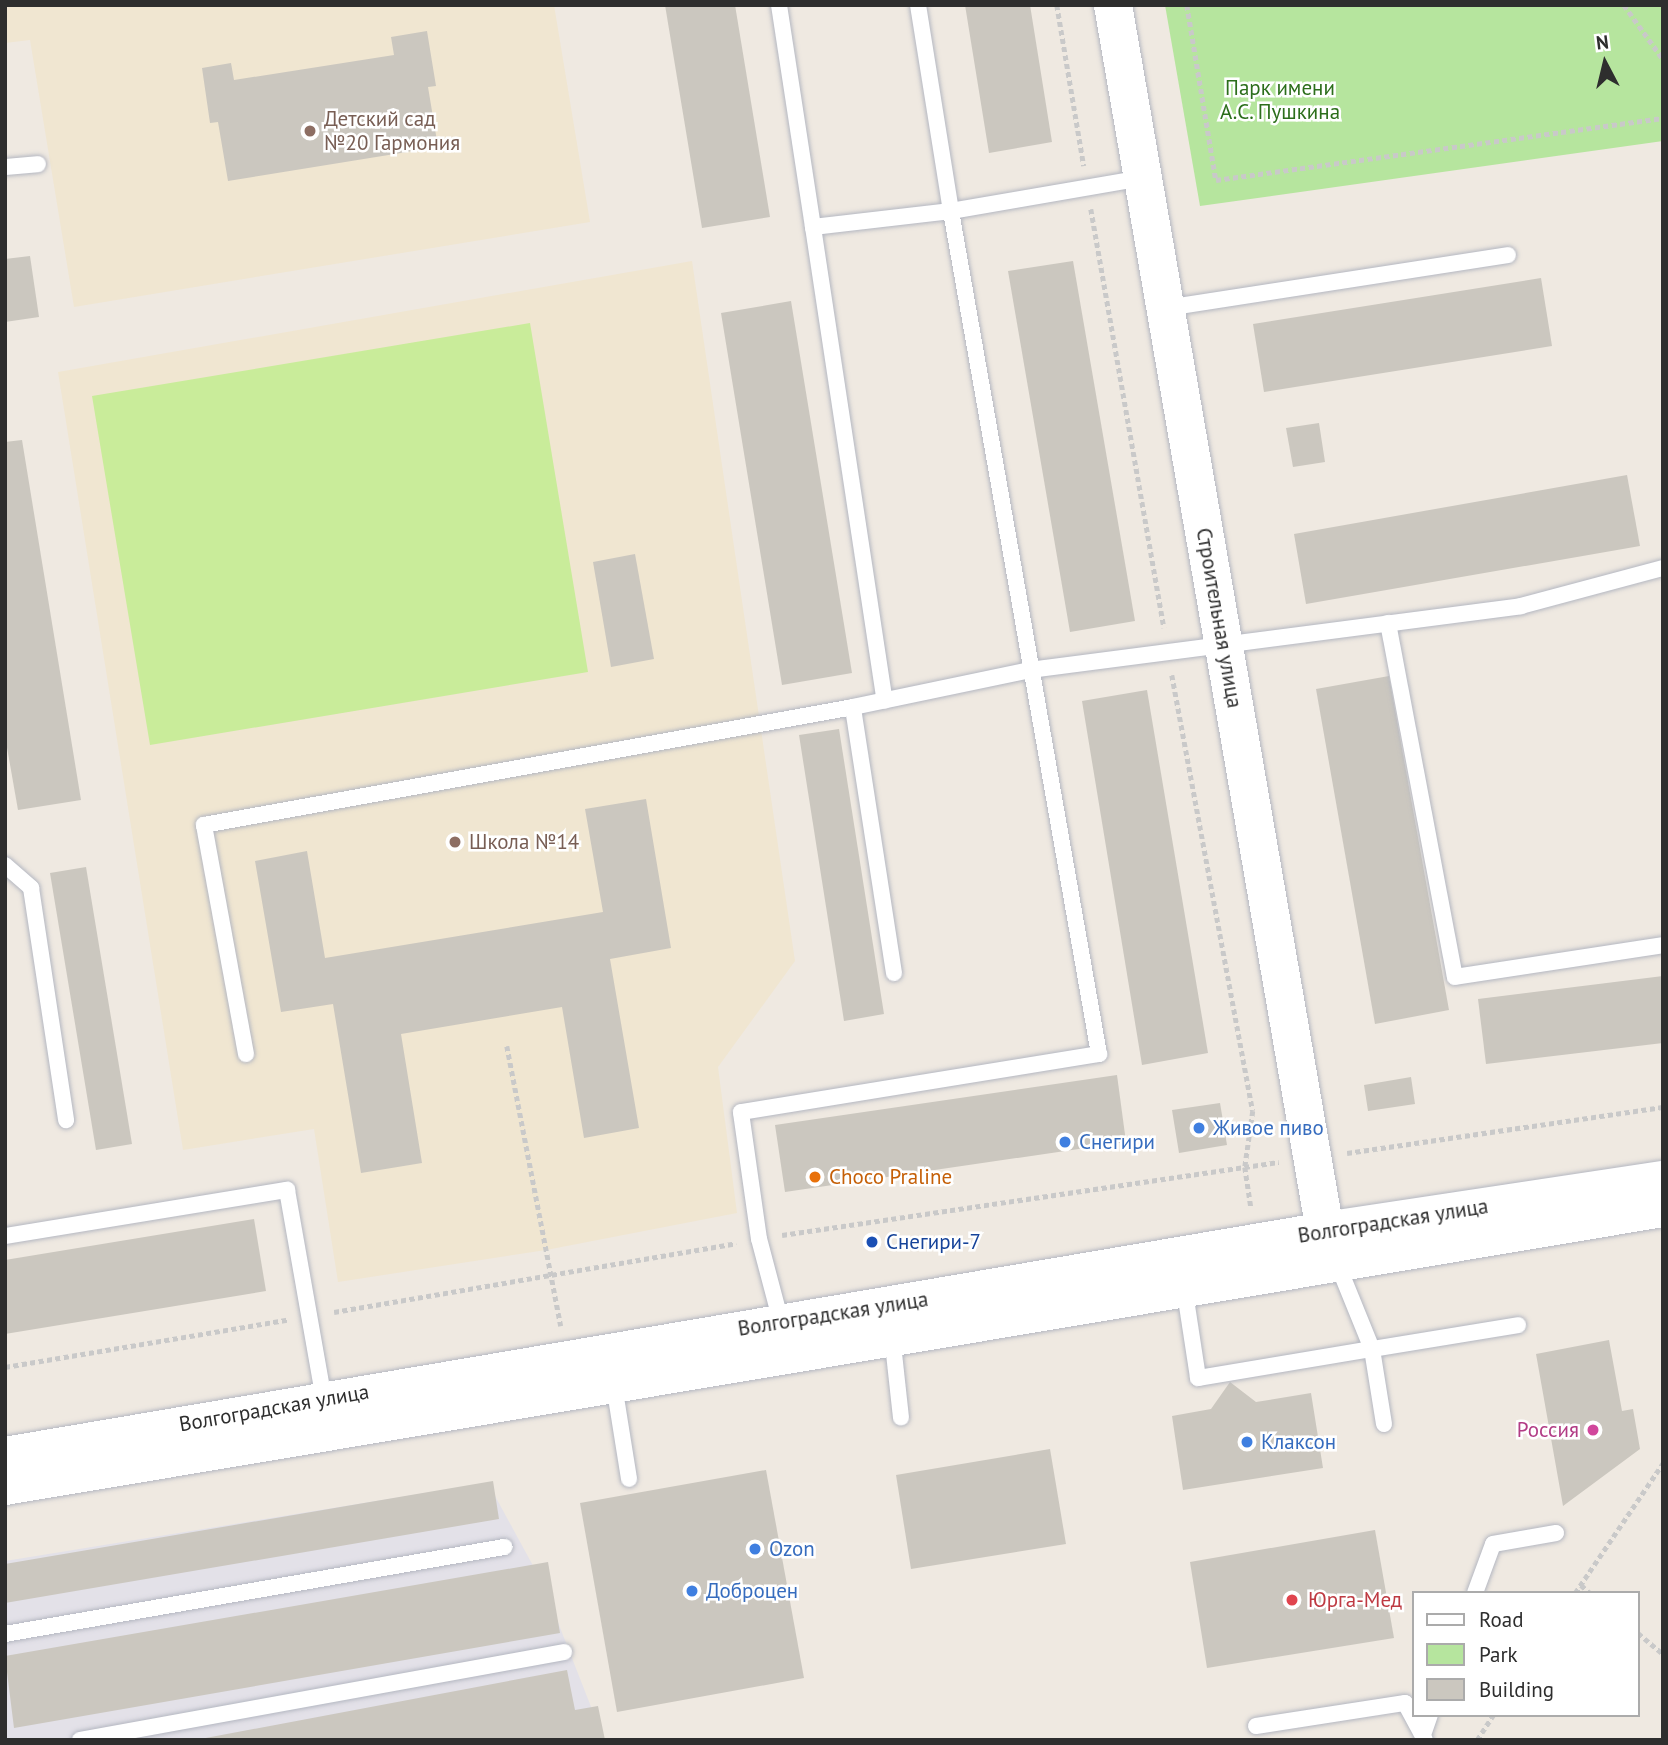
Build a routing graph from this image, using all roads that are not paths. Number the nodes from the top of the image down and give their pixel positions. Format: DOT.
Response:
graph roads {
  1 [pos="779,5"];
  2 [pos="918,5"];
  3 [pos="1113,5"];
  4 [pos="38,164"];
  5 [pos="5,167"];
  6 [pos="1143,178"];
  7 [pos="951,211"];
  8 [pos="813,227"];
  9 [pos="1508,256"];
  10 [pos="1166,308"];
  11 [pos="1663,568"];
  12 [pos="1388,623"];
  13 [pos="1224,644"];
  14 [pos="1030,670"];
  15 [pos="885,701"];
  16 [pos="853,707"];
  17 [pos="5,865"];
  18 [pos="1663,945"];
  19 [pos="894,973"];
  20 [pos="246,1054"];
  21 [pos="66,1120"];
  22 [pos="1663,1180"];
  23 [pos="1663,1208"];
  24 [pos="5,1236"];
  25 [pos="1331,1247"];
  26 [pos="1181,1272"];
  27 [pos="890,1321"];
  28 [pos="781,1322"];
  29 [pos="1518,1325"];
  30 [pos="1372,1349"];
  31 [pos="614,1385"];
  32 [pos="324,1399"];
  33 [pos="901,1418"];
  34 [pos="1384,1424"];
  35 [pos="5,1456"];
  36 [pos="629,1479"];
  37 [pos="5,1486"];
  38 [pos="1556,1533"];
  39 [pos="503,1547"];
  40 [pos="1476,1591"];
  41 [pos="5,1634"];
  42 [pos="564,1652"];
  43 [pos="1412,1716"];
  44 [pos="1413,1717"];
  45 [pos="1429,1717"];
  46 [pos="1256,1726"];
  47 [pos="1424,1737"];
  48 [pos="80,1740"];
  1 -- 8 [label="lane"];
  2 -- 7 [label="lane"];
  3 -- 6 [label="main road, Строительная улица"];
  4 -- 5 [label="lane"];
  6 -- 7 [label="lane"];
  6 -- 10 [label="main road, Строительная улица"];
  7 -- 8 [label="lane"];
  7 -- 14 [label="lane"];
  8 -- 15 [label="lane"];
  9 -- 10 [label="lane"];
  10 -- 13 [label="main road, Строительная улица"];
  11 -- 12 [label="lane"];
  12 -- 13 [label="lane"];
  12 -- 18 [label="lane"];
  13 -- 14 [label="lane"];
  13 -- 25 [label="main road, Строительная улица"];
  14 -- 15 [label="lane"];
  14 -- 28 [label="lane"];
  15 -- 16 [label="lane"];
  16 -- 19 [label="lane"];
  16 -- 20 [label="lane"];
  17 -- 21 [label="lane"];
  22 -- 25 [label="main road, Волгоградская улица"];
  23 -- 25 [label="main road"];
  24 -- 32 [label="lane"];
  25 -- 26 [label="main road"];
  25 -- 26 [label="main road, Волгоградская улица"];
  25 -- 30 [label="lane"];
  26 -- 27 [label="main road, Волгоградская улица"];
  26 -- 30 [label="lane"];
  27 -- 28 [label="main road, Волгоградская улица"];
  27 -- 31 [label="main road"];
  27 -- 33 [label="lane"];
  28 -- 32 [label="main road, Волгоградская улица"];
  29 -- 30 [label="lane"];
  30 -- 34 [label="lane"];
  31 -- 36 [label="lane"];
  31 -- 37 [label="main road"];
  32 -- 35 [label="main road, Волгоградская улица"];
  38 -- 40 [label="lane"];
  39 -- 41 [label="lane"];
  42 -- 48 [label="lane"];
  43 -- 46 [label="lane"];
  44 -- 47 [label="lane"];
  45 -- 47 [label="lane"];
}
